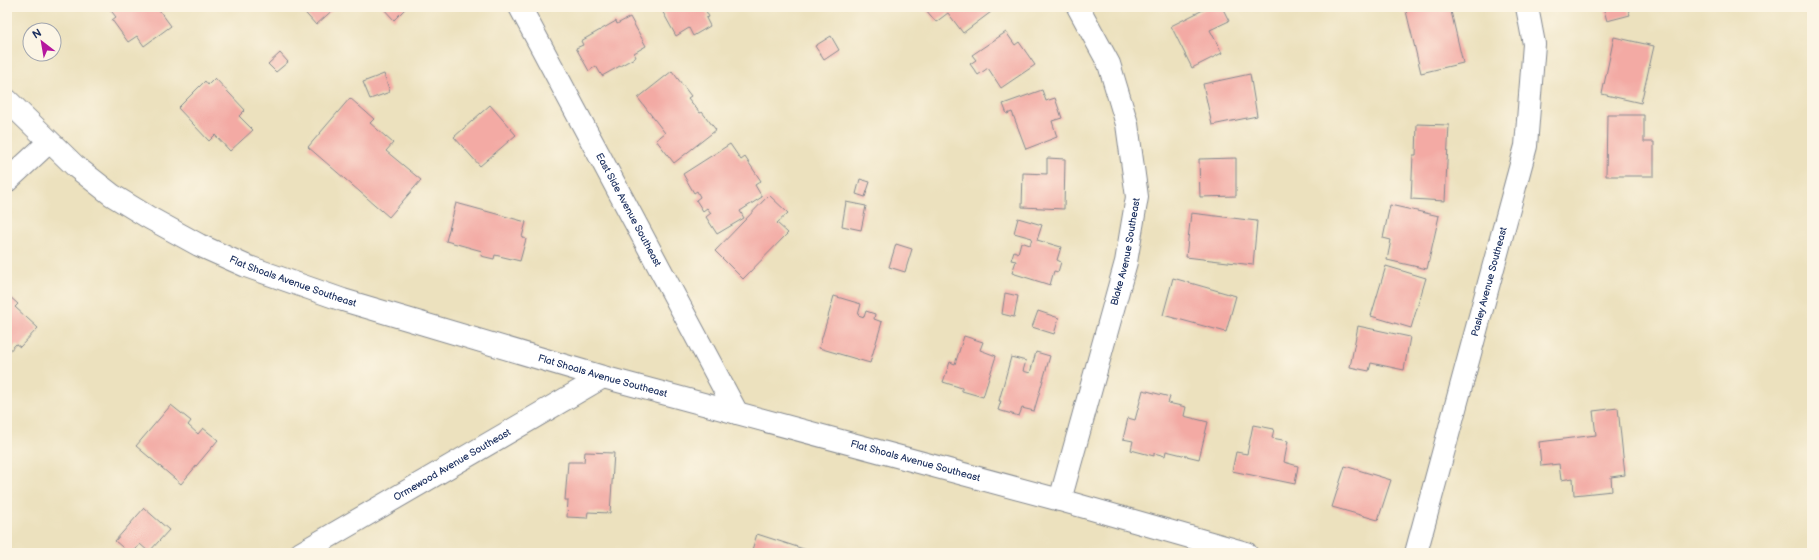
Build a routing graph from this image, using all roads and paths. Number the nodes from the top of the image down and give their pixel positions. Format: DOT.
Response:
graph roads {
  1 [pos="520,7"];
  2 [pos="1078,7"];
  3 [pos="1527,7"];
  4 [pos="7,100"];
  5 [pos="49,142"];
  6 [pos="7,181"];
  7 [pos="603,377"];
  8 [pos="737,413"];
  9 [pos="1060,500"];
  10 [pos="301,553"];
  11 [pos="1246,553"];
  12 [pos="1416,553"];
  1 -- 8 [label="street, East Side Avenue Southeast"];
  2 -- 9 [label="street, Blake Avenue Southeast"];
  3 -- 12 [label="street, Pasley Avenue Southeast"];
  4 -- 5 [label="street, Flat Shoals Avenue Southeast"];
  5 -- 6 [label="street"];
  5 -- 7 [label="street, Flat Shoals Avenue Southeast"];
  7 -- 8 [label="street, Flat Shoals Avenue Southeast"];
  7 -- 10 [label="street, Ormewood Avenue Southeast"];
  8 -- 9 [label="street, Flat Shoals Avenue Southeast"];
  9 -- 11 [label="street, Flat Shoals Avenue Southeast"];
}
